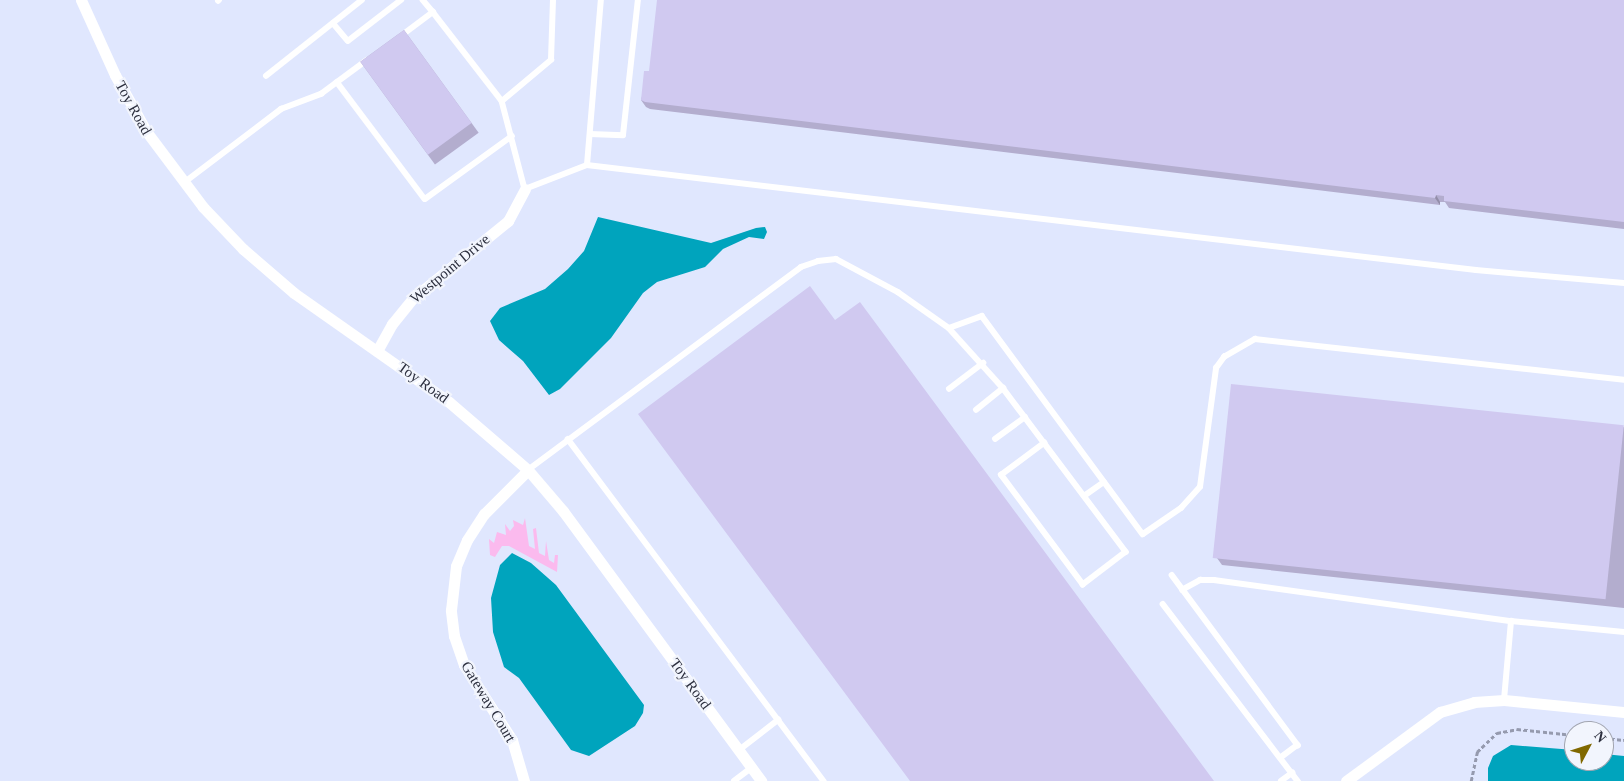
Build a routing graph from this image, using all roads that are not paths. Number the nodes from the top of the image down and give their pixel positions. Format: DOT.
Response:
graph roads {
  1 [pos="81,0"];
  2 [pos="362,0"];
  3 [pos="401,0"];
  4 [pos="423,0"];
  5 [pos="553,0"];
  6 [pos="601,0"];
  7 [pos="638,0"];
  8 [pos="433,12"];
  9 [pos="333,23"];
  10 [pos="393,41"];
  11 [pos="377,53"];
  12 [pos="266,76"];
  13 [pos="337,82"];
  14 [pos="502,101"];
  15 [pos="590,134"];
  16 [pos="512,136"];
  17 [pos="587,165"];
  18 [pos="183,184"];
  19 [pos="525,188"];
  20 [pos="1624,283"];
  21 [pos="949,328"];
  22 [pos="376,351"];
  23 [pos="983,363"];
  24 [pos="1624,380"];
  25 [pos="1003,388"];
  26 [pos="949,389"];
  27 [pos="976,410"];
  28 [pos="1025,417"];
  29 [pos="568,439"];
  30 [pos="995,439"];
  31 [pos="1044,443"];
  32 [pos="528,470"];
  33 [pos="1104,482"];
  34 [pos="1084,496"];
  35 [pos="1172,575"];
  36 [pos="1182,590"];
  37 [pos="1163,604"];
  38 [pos="1511,621"];
  39 [pos="1624,632"];
  40 [pos="1504,700"];
  41 [pos="1624,712"];
  42 [pos="778,720"];
  43 [pos="738,750"];
  44 [pos="1281,758"];
  45 [pos="751,768"];
  46 [pos="1292,773"];
  47 [pos="524,781"];
  48 [pos="734,781"];
  49 [pos="761,781"];
  50 [pos="824,781"];
  51 [pos="1281,781"];
  52 [pos="1298,781"];
  53 [pos="1346,781"];
  1 -- 18 [label="street, Toy Road"];
  2 -- 9 [label="lane"];
  3 -- 9 [label="lane"];
  4 -- 8 [label="lane"];
  5 -- 14 [label="lane"];
  6 -- 15 [label="lane"];
  7 -- 15 [label="lane"];
  8 -- 10 [label="lane"];
  8 -- 14 [label="lane"];
  9 -- 12 [label="lane"];
  11 -- 13 [label="lane"];
  13 -- 16 [label="lane"];
  13 -- 18 [label="lane"];
  14 -- 16 [label="lane"];
  15 -- 17 [label="lane"];
  16 -- 19 [label="lane"];
  17 -- 19 [label="lane"];
  17 -- 20 [label="lane"];
  18 -- 22 [label="street, Toy Road"];
  19 -- 22 [label="street, Westpoint Drive"];
  21 -- 23 [label="lane"];
  21 -- 29 [label="lane"];
  21 -- 33 [label="lane"];
  22 -- 32 [label="street, Toy Road"];
  23 -- 25 [label="lane"];
  23 -- 26 [label="lane"];
  24 -- 33 [label="lane"];
  25 -- 27 [label="lane"];
  25 -- 28 [label="lane"];
  28 -- 30 [label="lane"];
  28 -- 31 [label="lane"];
  29 -- 32 [label="lane"];
  29 -- 42 [label="lane"];
  31 -- 34 [label="lane"];
  31 -- 34 [label="lane"];
  32 -- 43 [label="street, Toy Road"];
  32 -- 47 [label="street, Gateway Court"];
  33 -- 34 [label="lane"];
  35 -- 36 [label="lane"];
  36 -- 38 [label="lane"];
  36 -- 44 [label="lane"];
  37 -- 44 [label="lane"];
  38 -- 39 [label="lane"];
  38 -- 40 [label="lane"];
  40 -- 41 [label="street"];
  40 -- 53 [label="street"];
  42 -- 43 [label="lane"];
  42 -- 50 [label="lane"];
  43 -- 45 [label="street, Toy Road"];
  44 -- 46 [label="lane"];
  45 -- 48 [label="lane"];
  45 -- 49 [label="street, Toy Road"];
  46 -- 51 [label="lane"];
  46 -- 52 [label="lane"];
}
